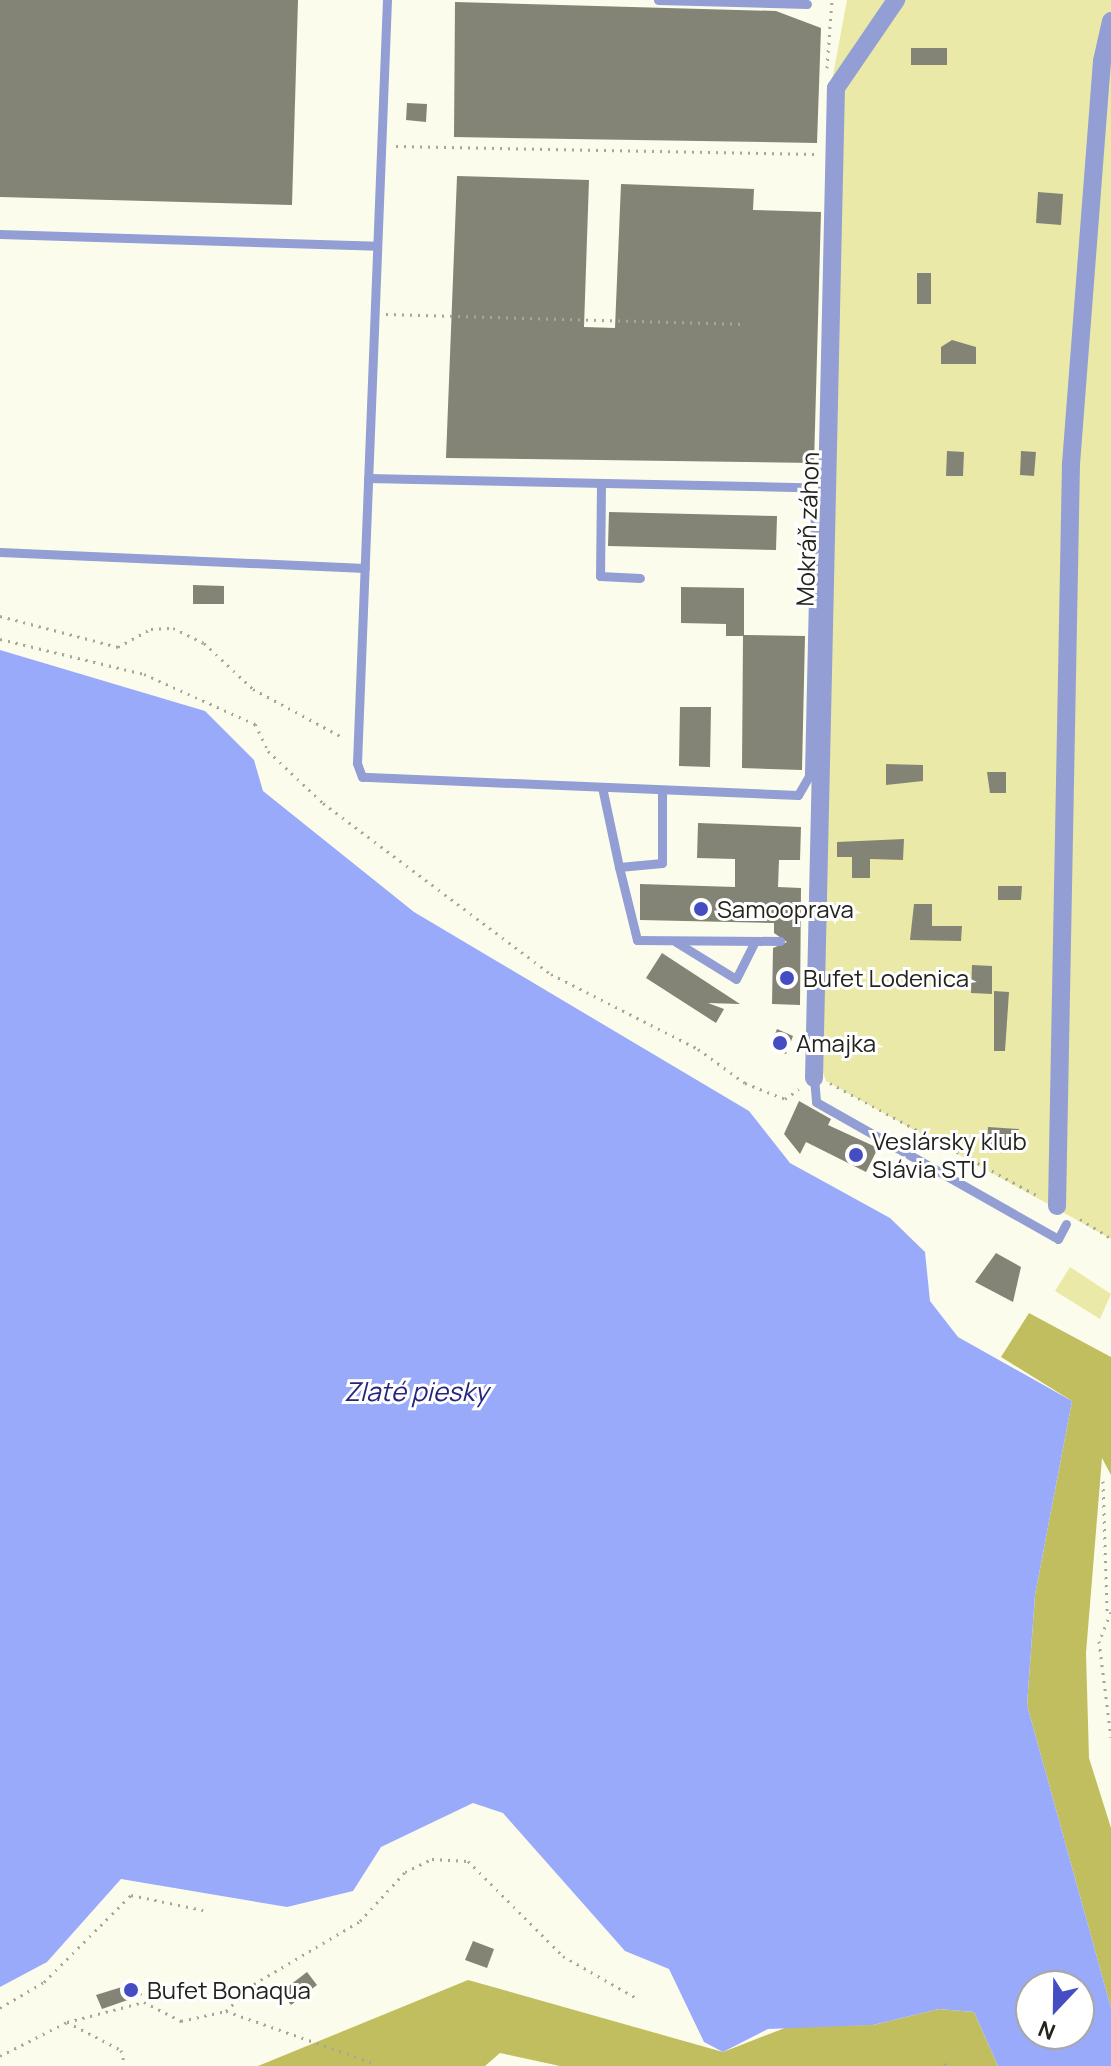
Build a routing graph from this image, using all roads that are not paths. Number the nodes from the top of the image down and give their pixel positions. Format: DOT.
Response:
graph roads {
  1 [pos="387,0"];
  2 [pos="658,0"];
  3 [pos="896,0"];
  4 [pos="807,4"];
  5 [pos="1111,21"];
  6 [pos="0,234"];
  7 [pos="377,246"];
  8 [pos="368,478"];
  9 [pos="601,484"];
  10 [pos="0,552"];
  11 [pos="365,568"];
  12 [pos="640,578"];
  13 [pos="602,787"];
  14 [pos="662,790"];
  15 [pos="619,867"];
  16 [pos="673,940"];
  17 [pos="755,941"];
  18 [pos="780,941"];
  19 [pos="814,1078"];
  20 [pos="1057,1206"];
  21 [pos="1066,1224"];
  1 -- 7 [label="lane"];
  2 -- 4 [label="lane"];
  3 -- 19 [label="street, Mokráň záhon"];
  5 -- 20 [label="street"];
  6 -- 7 [label="lane"];
  7 -- 8 [label="lane"];
  8 -- 9 [label="lane"];
  8 -- 11 [label="lane"];
  9 -- 12 [label="lane"];
  9 -- 14 [label="lane"];
  10 -- 11 [label="lane"];
  11 -- 13 [label="lane"];
  13 -- 14 [label="lane"];
  13 -- 15 [label="lane"];
  14 -- 15 [label="lane"];
  15 -- 16 [label="lane"];
  16 -- 17 [label="lane"];
  16 -- 17 [label="lane"];
  17 -- 18 [label="lane"];
  19 -- 21 [label="lane"];
}
